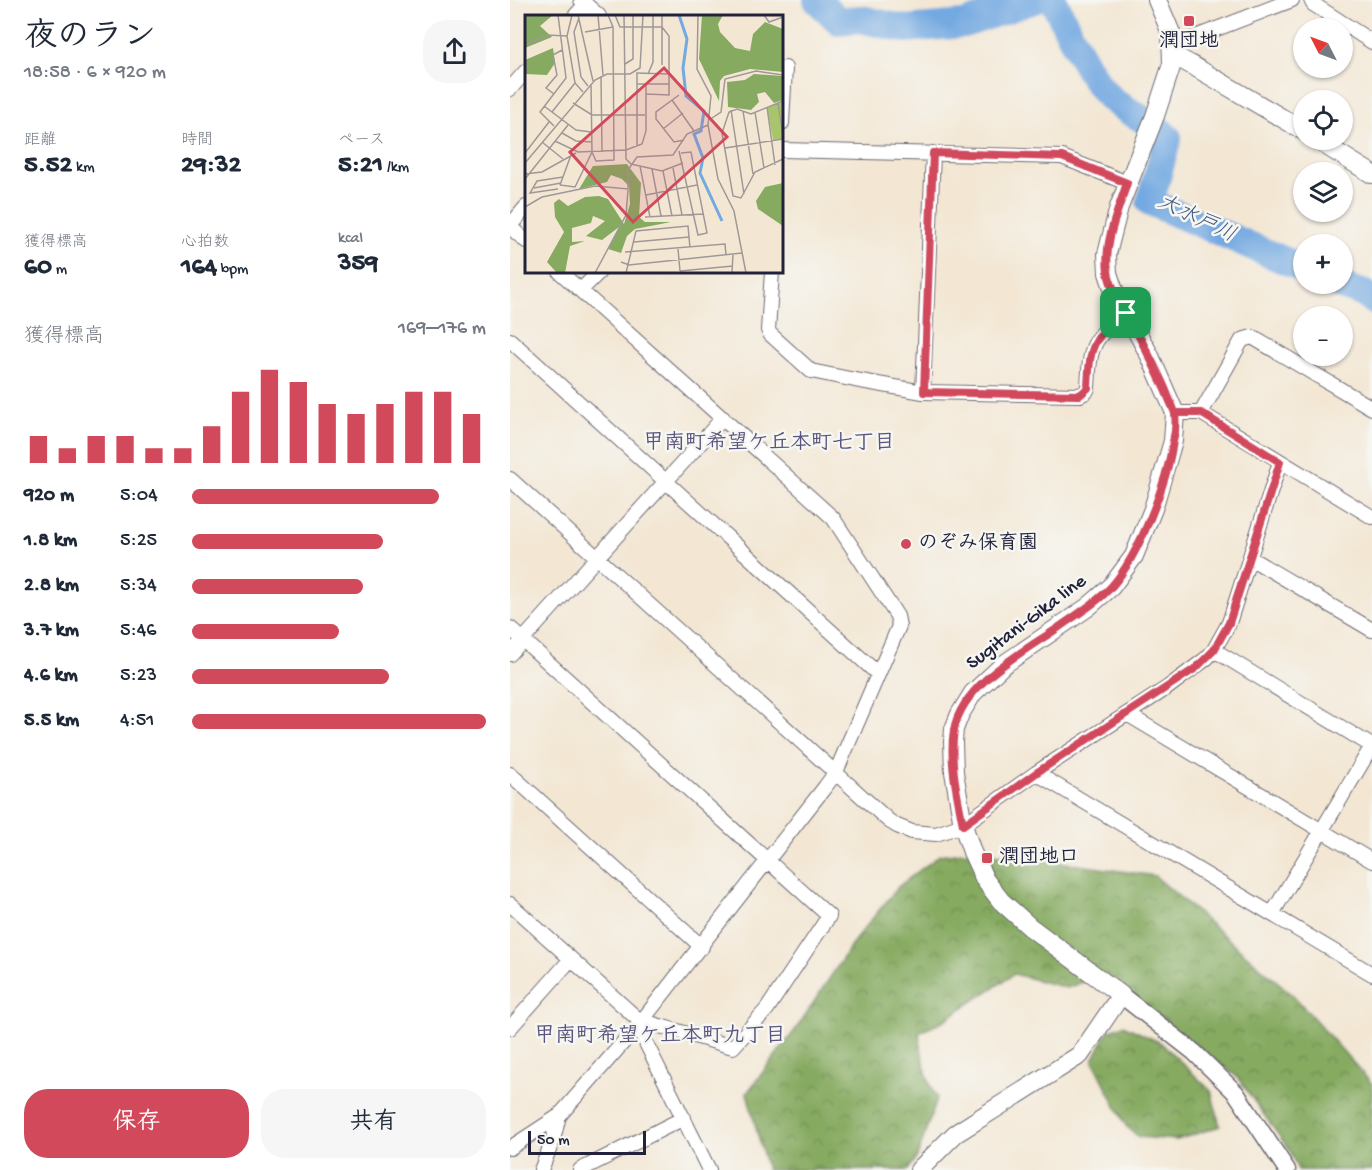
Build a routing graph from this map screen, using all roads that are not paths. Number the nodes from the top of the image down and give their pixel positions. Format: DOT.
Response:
graph roads {
  1 [pos="1157,0"];
  2 [pos="1292,0"];
  3 [pos="1311,0"];
  4 [pos="583,2"];
  5 [pos="598,15"];
  6 [pos="1372,42"];
  7 [pos="1173,51"];
  8 [pos="785,68"];
  9 [pos="525,72"];
  10 [pos="510,89"];
  11 [pos="783,105"];
  12 [pos="1293,124"];
  13 [pos="783,150"];
  14 [pos="1333,150"];
  15 [pos="933,153"];
  16 [pos="1372,174"];
  17 [pos="1127,183"];
  18 [pos="525,208"];
  19 [pos="510,226"];
  20 [pos="525,240"];
  21 [pos="561,273"];
  22 [pos="597,273"];
  23 [pos="772,273"];
  24 [pos="581,290"];
  25 [pos="1126,313"];
  26 [pos="510,340"];
  27 [pos="924,392"];
  28 [pos="1372,408"];
  29 [pos="1175,413"];
  30 [pos="1201,413"];
  31 [pos="723,418"];
  32 [pos="1280,462"];
  33 [pos="510,479"];
  34 [pos="665,483"];
  35 [pos="1372,517"];
  36 [pos="597,558"];
  37 [pos="1250,558"];
  38 [pos="510,627"];
  39 [pos="1372,630"];
  40 [pos="523,640"];
  41 [pos="1214,650"];
  42 [pos="510,654"];
  43 [pos="878,674"];
  44 [pos="1127,714"];
  45 [pos="1372,746"];
  46 [pos="836,772"];
  47 [pos="1036,773"];
  48 [pos="510,774"];
  49 [pos="963,825"];
  50 [pos="1321,831"];
  51 [pos="768,860"];
  52 [pos="1372,861"];
  53 [pos="510,904"];
  54 [pos="1272,915"];
  55 [pos="702,947"];
  56 [pos="571,959"];
  57 [pos="1372,974"];
  58 [pos="1121,995"];
  59 [pos="641,1022"];
  60 [pos="510,1028"];
  61 [pos="559,1116"];
  62 [pos="684,1118"];
  63 [pos="510,1148"];
  64 [pos="541,1170"];
  65 [pos="580,1170"];
  66 [pos="710,1170"];
  67 [pos="919,1170"];
  68 [pos="1287,1170"];
  1 -- 7 [label="main road"];
  2 -- 7 [label="street"];
  3 -- 6 [label="street"];
  4 -- 5 [label="street"];
  7 -- 12 [label="main road"];
  7 -- 17 [label="main road, Sugitani-Gika line"];
  8 -- 11 [label="street"];
  9 -- 10 [label="street"];
  13 -- 15 [label="street"];
  14 -- 16 [label="main road"];
  15 -- 17 [label="street"];
  15 -- 27 [label="street"];
  17 -- 25 [label="main road, Sugitani-Gika line"];
  18 -- 19 [label="street"];
  19 -- 20 [label="street"];
  21 -- 24 [label="street"];
  22 -- 24 [label="street"];
  23 -- 27 [label="street"];
  24 -- 31 [label="street"];
  25 -- 27 [label="street"];
  25 -- 29 [label="main road, Sugitani-Gika line"];
  26 -- 34 [label="street"];
  28 -- 30 [label="street"];
  29 -- 30 [label="street"];
  29 -- 49 [label="main road, Sugitani-Gika line"];
  30 -- 32 [label="street"];
  31 -- 34 [label="street"];
  31 -- 43 [label="street"];
  32 -- 35 [label="street"];
  32 -- 37 [label="street"];
  33 -- 36 [label="street"];
  34 -- 36 [label="street"];
  34 -- 43 [label="street"];
  36 -- 40 [label="street"];
  36 -- 46 [label="street"];
  37 -- 39 [label="street"];
  37 -- 41 [label="street"];
  38 -- 40 [label="street"];
  40 -- 42 [label="street"];
  40 -- 51 [label="street"];
  41 -- 44 [label="street"];
  41 -- 45 [label="street"];
  43 -- 46 [label="street"];
  44 -- 47 [label="street"];
  44 -- 50 [label="street"];
  45 -- 50 [label="street"];
  46 -- 49 [label="street"];
  46 -- 51 [label="street"];
  47 -- 49 [label="street"];
  47 -- 54 [label="street"];
  48 -- 55 [label="street"];
  49 -- 58 [label="main road, Sugitani-Gika line"];
  50 -- 52 [label="street"];
  50 -- 54 [label="street"];
  51 -- 55 [label="street"];
  51 -- 59 [label="street"];
  53 -- 56 [label="street"];
  54 -- 57 [label="street"];
  55 -- 59 [label="street"];
  56 -- 59 [label="street"];
  56 -- 60 [label="street"];
  58 -- 67 [label="main road"];
  58 -- 68 [label="street"];
  59 -- 61 [label="street"];
  59 -- 62 [label="street"];
  61 -- 63 [label="street"];
  61 -- 64 [label="street"];
  62 -- 65 [label="street"];
  62 -- 66 [label="street"];
}
